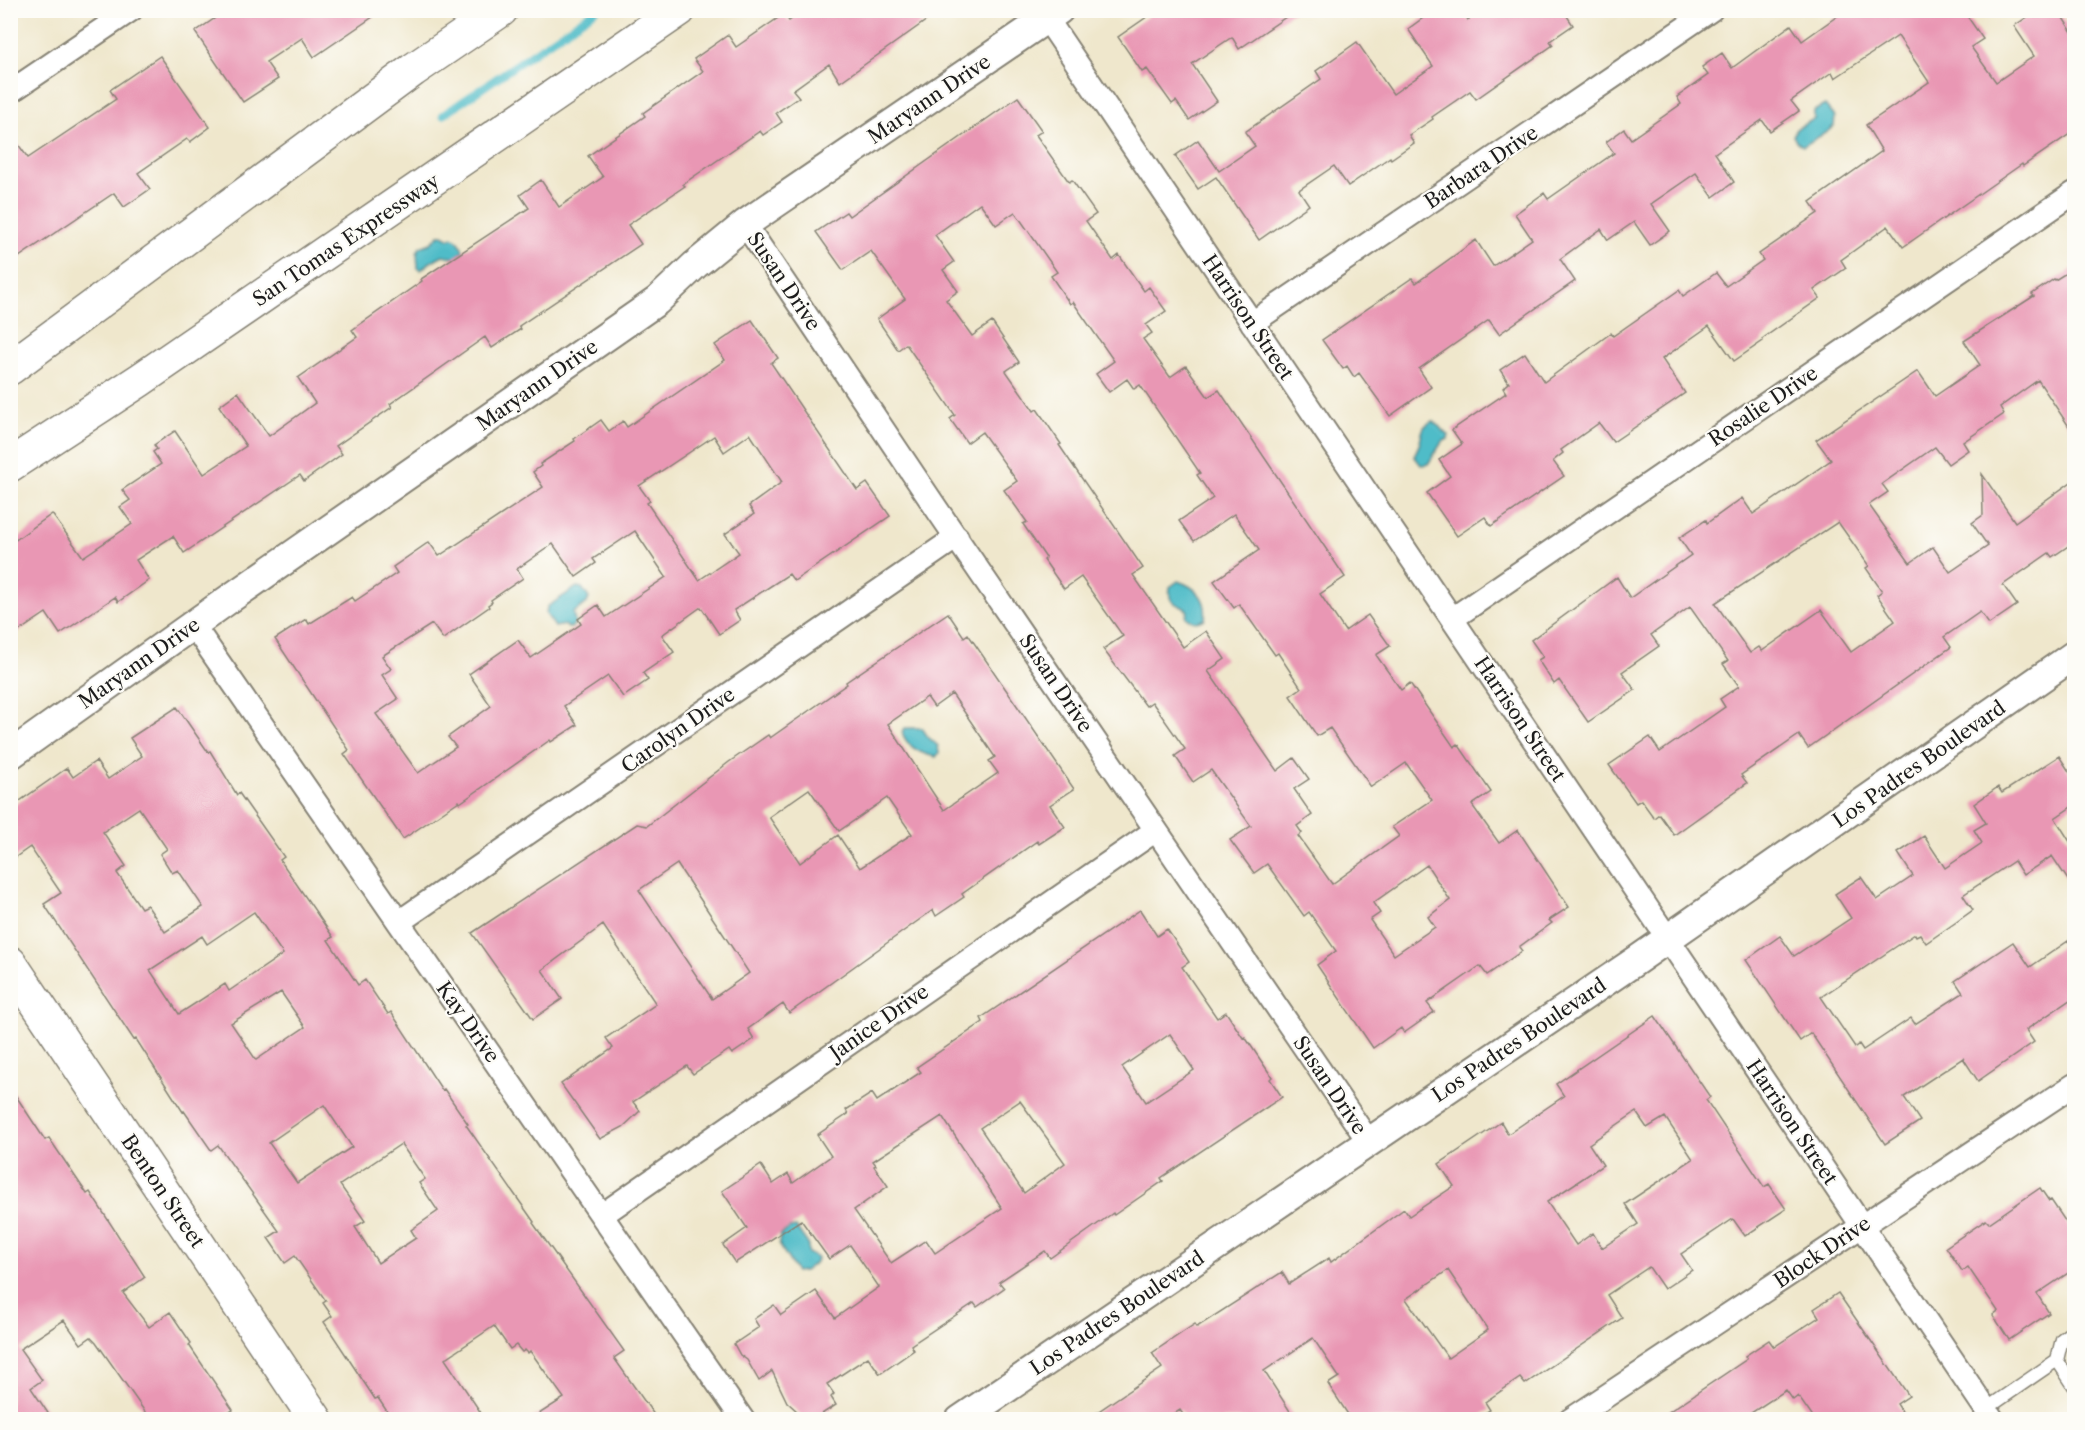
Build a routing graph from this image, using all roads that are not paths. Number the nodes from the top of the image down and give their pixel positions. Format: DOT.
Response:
graph roads {
  1 [pos="131,10"];
  2 [pos="501,10"];
  3 [pos="679,10"];
  4 [pos="1711,10"];
  5 [pos="1053,15"];
  6 [pos="10,92"];
  7 [pos="2074,193"];
  8 [pos="745,224"];
  9 [pos="1252,323"];
  10 [pos="10,368"];
  11 [pos="10,465"];
  12 [pos="957,537"];
  13 [pos="1452,619"];
  14 [pos="193,625"];
  15 [pos="2074,655"];
  16 [pos="10,754"];
  17 [pos="1156,830"];
  18 [pos="399,922"];
  19 [pos="1668,939"];
  20 [pos="10,963"];
  21 [pos="2074,1085"];
  22 [pos="1369,1142"];
  23 [pos="602,1215"];
  24 [pos="1862,1226"];
  25 [pos="2074,1330"];
  26 [pos="2057,1360"];
  27 [pos="2074,1386"];
  28 [pos="1990,1414"];
  29 [pos="316,1419"];
  30 [pos="743,1419"];
  31 [pos="960,1419"];
  32 [pos="1571,1419"];
  1 -- 6 [label="street"];
  2 -- 10 [label="main road"];
  3 -- 11 [label="main road, San Tomas Expressway"];
  4 -- 9 [label="street, Barbara Drive"];
  5 -- 8 [label="street, Maryann Drive"];
  5 -- 9 [label="street, Harrison Street"];
  7 -- 13 [label="street, Rosalie Drive"];
  8 -- 12 [label="street, Susan Drive"];
  8 -- 14 [label="street, Maryann Drive"];
  9 -- 13 [label="street, Harrison Street"];
  12 -- 17 [label="street, Susan Drive"];
  12 -- 18 [label="street, Carolyn Drive"];
  13 -- 19 [label="street, Harrison Street"];
  14 -- 16 [label="street, Maryann Drive"];
  14 -- 18 [label="street, Kay Drive"];
  15 -- 19 [label="street, Los Padres Boulevard"];
  17 -- 22 [label="street, Susan Drive"];
  17 -- 23 [label="street, Janice Drive"];
  18 -- 23 [label="street, Kay Drive"];
  19 -- 22 [label="street, Los Padres Boulevard"];
  19 -- 24 [label="street, Harrison Street"];
  20 -- 29 [label="main road, Benton Street"];
  21 -- 24 [label="street, Block Drive"];
  22 -- 31 [label="street, Los Padres Boulevard"];
  23 -- 30 [label="street, Kay Drive"];
  24 -- 28 [label="street, Harrison Street"];
  24 -- 32 [label="street, Block Drive"];
  25 -- 26 [label="lane"];
  26 -- 27 [label="lane"];
  26 -- 28 [label="lane"];
}
